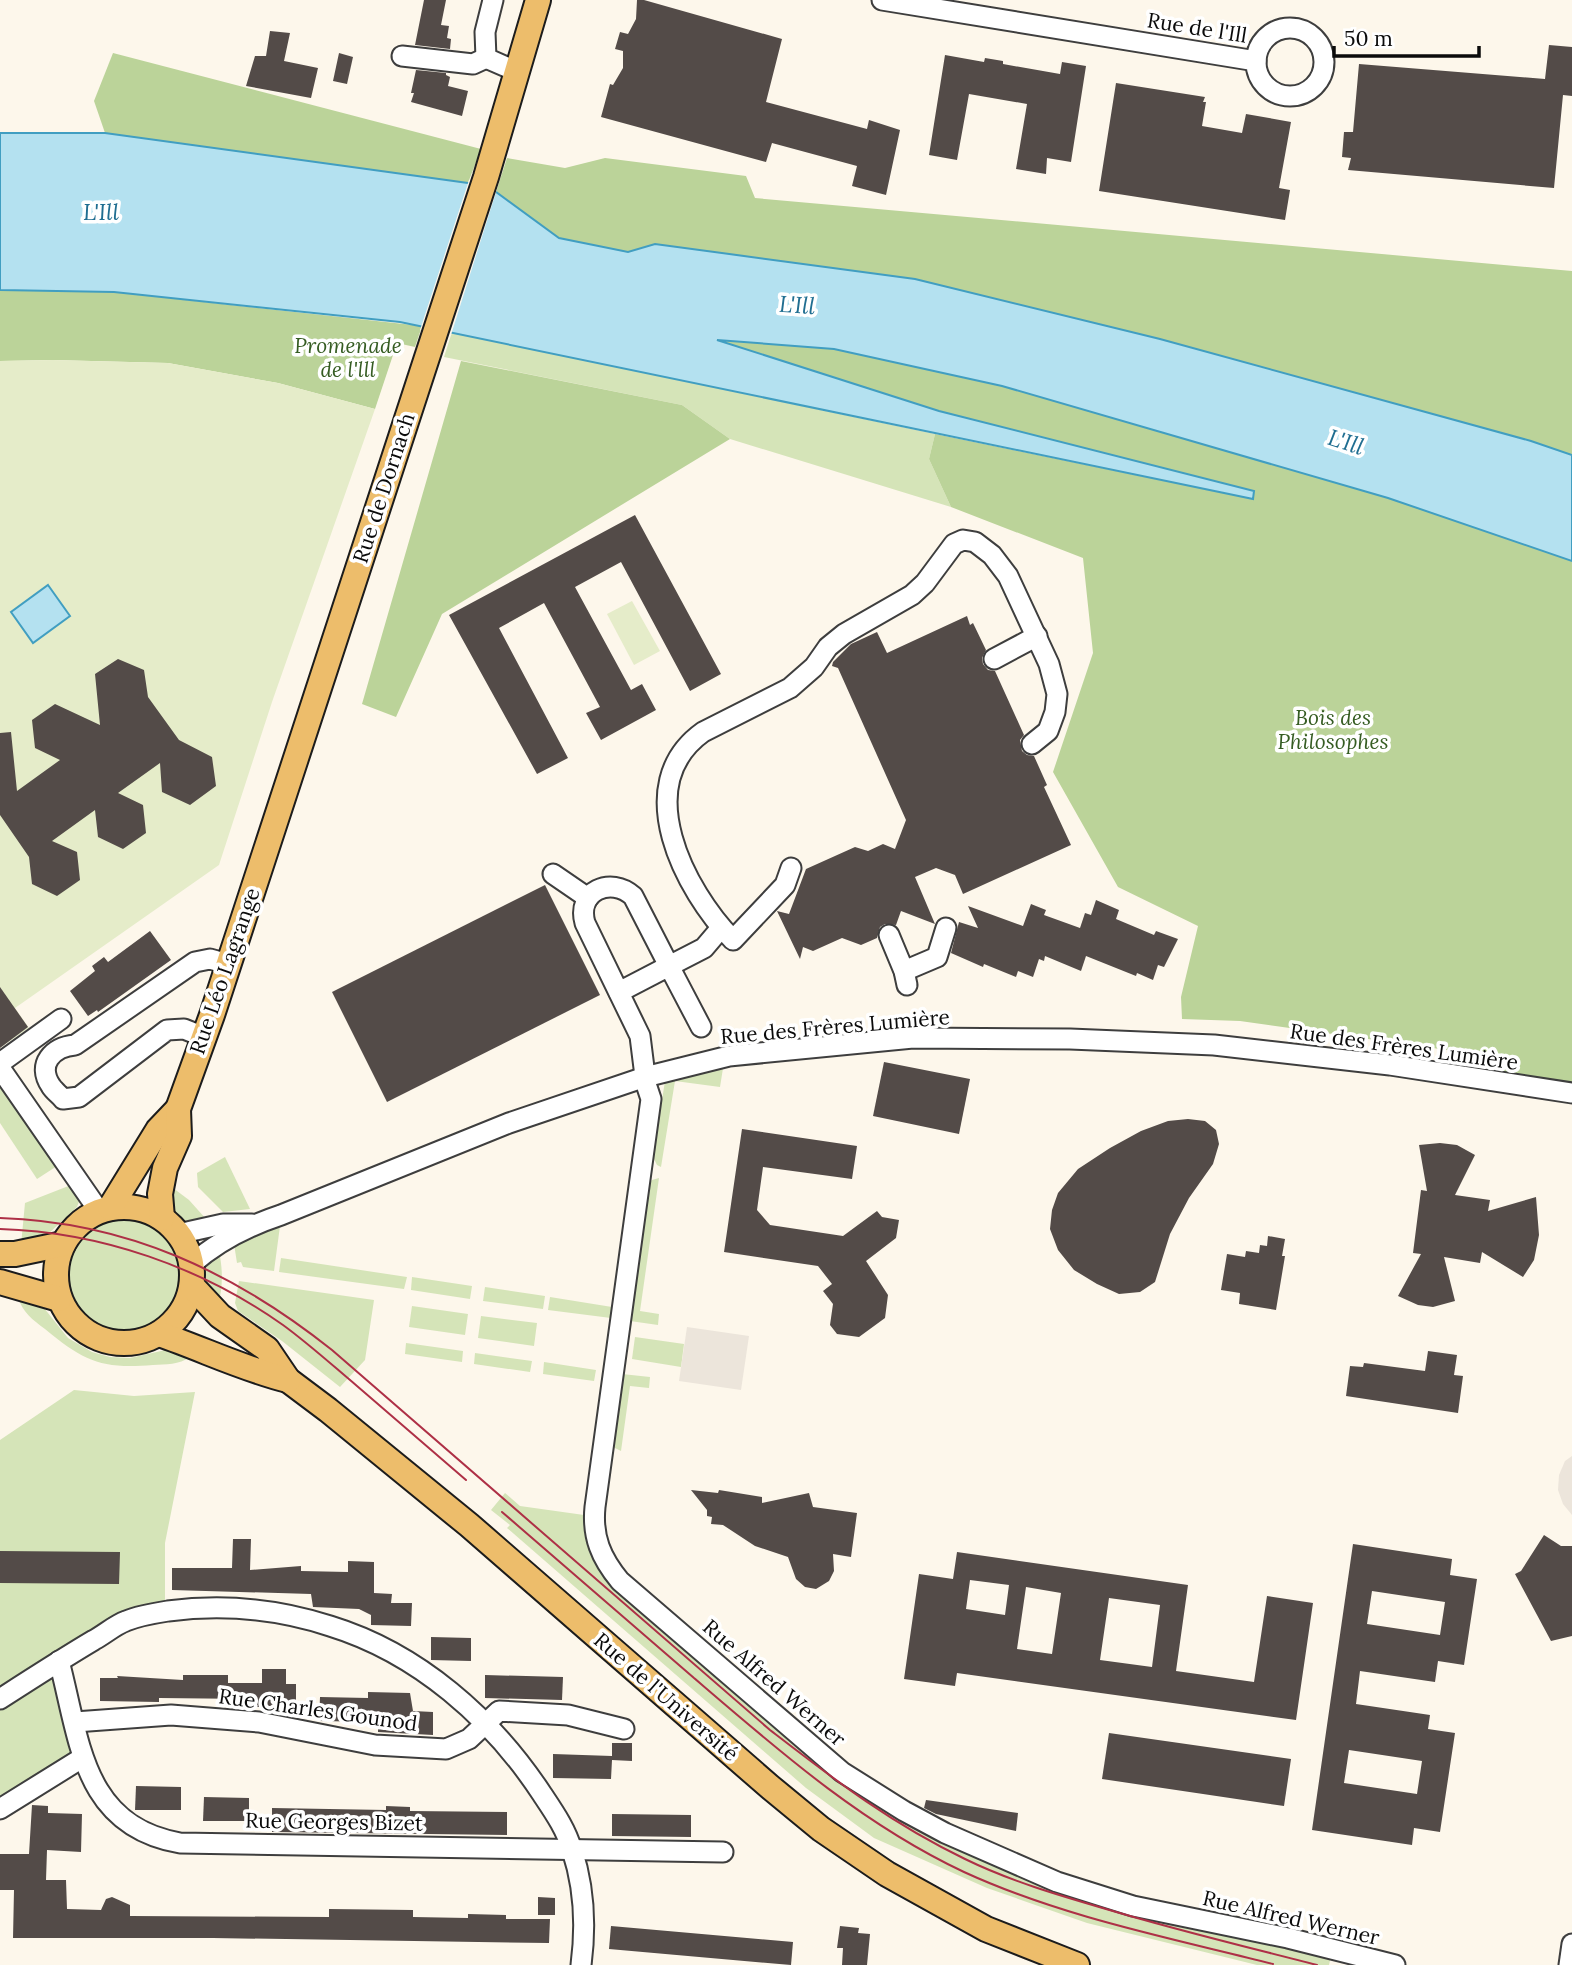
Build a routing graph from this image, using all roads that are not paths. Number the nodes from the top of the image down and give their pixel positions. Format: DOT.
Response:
graph roads {
  1 [pos="493,0"];
  2 [pos="538,0"];
  3 [pos="882,0"];
  4 [pos="402,56"];
  5 [pos="486,58"];
  6 [pos="1256,61"];
  7 [pos="517,72"];
  8 [pos="1037,636"];
  9 [pos="994,659"];
  10 [pos="1032,744"];
  11 [pos="264,855"];
  12 [pos="791,868"];
  13 [pos="553,874"];
  14 [pos="587,898"];
  15 [pos="721,928"];
  16 [pos="946,928"];
  17 [pos="889,934"];
  18 [pos="235,960"];
  19 [pos="669,967"];
  20 [pos="620,992"];
  21 [pos="61,1019"];
  22 [pos="701,1027"];
  23 [pos="204,1037"];
  24 [pos="0,1066"];
  25 [pos="645,1077"];
  26 [pos="1572,1093"];
  27 [pos="182,1098"];
  28 [pos="104,1209"];
  29 [pos="253,1224"];
  30 [pos="170,1226"];
  31 [pos="63,1244"];
  32 [pos="0,1254"];
  33 [pos="192,1275"];
  34 [pos="0,1282"];
  35 [pos="59,1299"];
  36 [pos="159,1334"];
  37 [pos="288,1380"];
  38 [pos="59,1661"];
  39 [pos="0,1699"];
  40 [pos="75,1722"];
  41 [pos="485,1724"];
  42 [pos="624,1729"];
  43 [pos="82,1758"];
  44 [pos="0,1809"];
  45 [pos="572,1848"];
  46 [pos="723,1853"];
  47 [pos="1572,1944"];
  48 [pos="581,1965"];
  49 [pos="1077,1965"];
  50 [pos="1395,1965"];
  51 [pos="1569,1965"];
  1 -- 5 [label="street"];
  2 -- 7 [label="main road, Rue de Dornach"];
  3 -- 6 [label="street, Rue de l'Ill"];
  4 -- 5 [label="street"];
  5 -- 7 [label="street"];
  7 -- 11 [label="main road, Rue de Dornach"];
  8 -- 9 [label="street"];
  8 -- 10 [label="street"];
  8 -- 15 [label="street"];
  11 -- 18 [label="main road, Rue Léo Lagrange"];
  12 -- 15 [label="street"];
  13 -- 14 [label="street"];
  14 -- 19 [label="street"];
  14 -- 20 [label="street, Rue Alfred Werner"];
  15 -- 19 [label="street"];
  16 -- 17 [label="street"];
  18 -- 23 [label="main road, Rue Léo Lagrange"];
  18 -- 23 [label="street"];
  19 -- 20 [label="street"];
  19 -- 22 [label="street"];
  20 -- 25 [label="street, Rue Alfred Werner"];
  21 -- 24 [label="street"];
  23 -- 27 [label="main road, Rue Léo Lagrange"];
  24 -- 28 [label="street"];
  25 -- 26 [label="street, Rue des Frères Lumière"];
  25 -- 29 [label="street, Rue des Frères Lumière"];
  25 -- 50 [label="street, Rue Alfred Werner"];
  27 -- 28 [label="main road, Rue Léo Lagrange"];
  27 -- 30 [label="main road, Rue Léo Lagrange"];
  28 -- 30 [label="main road"];
  28 -- 31 [label="main road"];
  29 -- 30 [label="street, Rue des Frères Lumière"];
  29 -- 33 [label="street, Rue des Frères Lumière"];
  30 -- 33 [label="main road"];
  31 -- 32 [label="main road"];
  31 -- 35 [label="main road"];
  33 -- 36 [label="main road"];
  33 -- 37 [label="main road, Rue de l'Université"];
  34 -- 35 [label="main road"];
  35 -- 36 [label="main road"];
  36 -- 37 [label="main road, Rue de l'Université"];
  37 -- 49 [label="main road, Rue de l'Université"];
  38 -- 39 [label="street"];
  38 -- 40 [label="street, Rue Georges Bizet"];
  38 -- 41 [label="street"];
  40 -- 41 [label="street, Rue Charles Gounod"];
  40 -- 43 [label="street, Rue Georges Bizet"];
  41 -- 42 [label="street, Rue Charles Gounod"];
  41 -- 45 [label="street"];
  43 -- 44 [label="street"];
  43 -- 45 [label="street, Rue Georges Bizet"];
  45 -- 46 [label="street, Rue Georges Bizet"];
  45 -- 48 [label="street"];
  47 -- 51 [label="street"];
}
